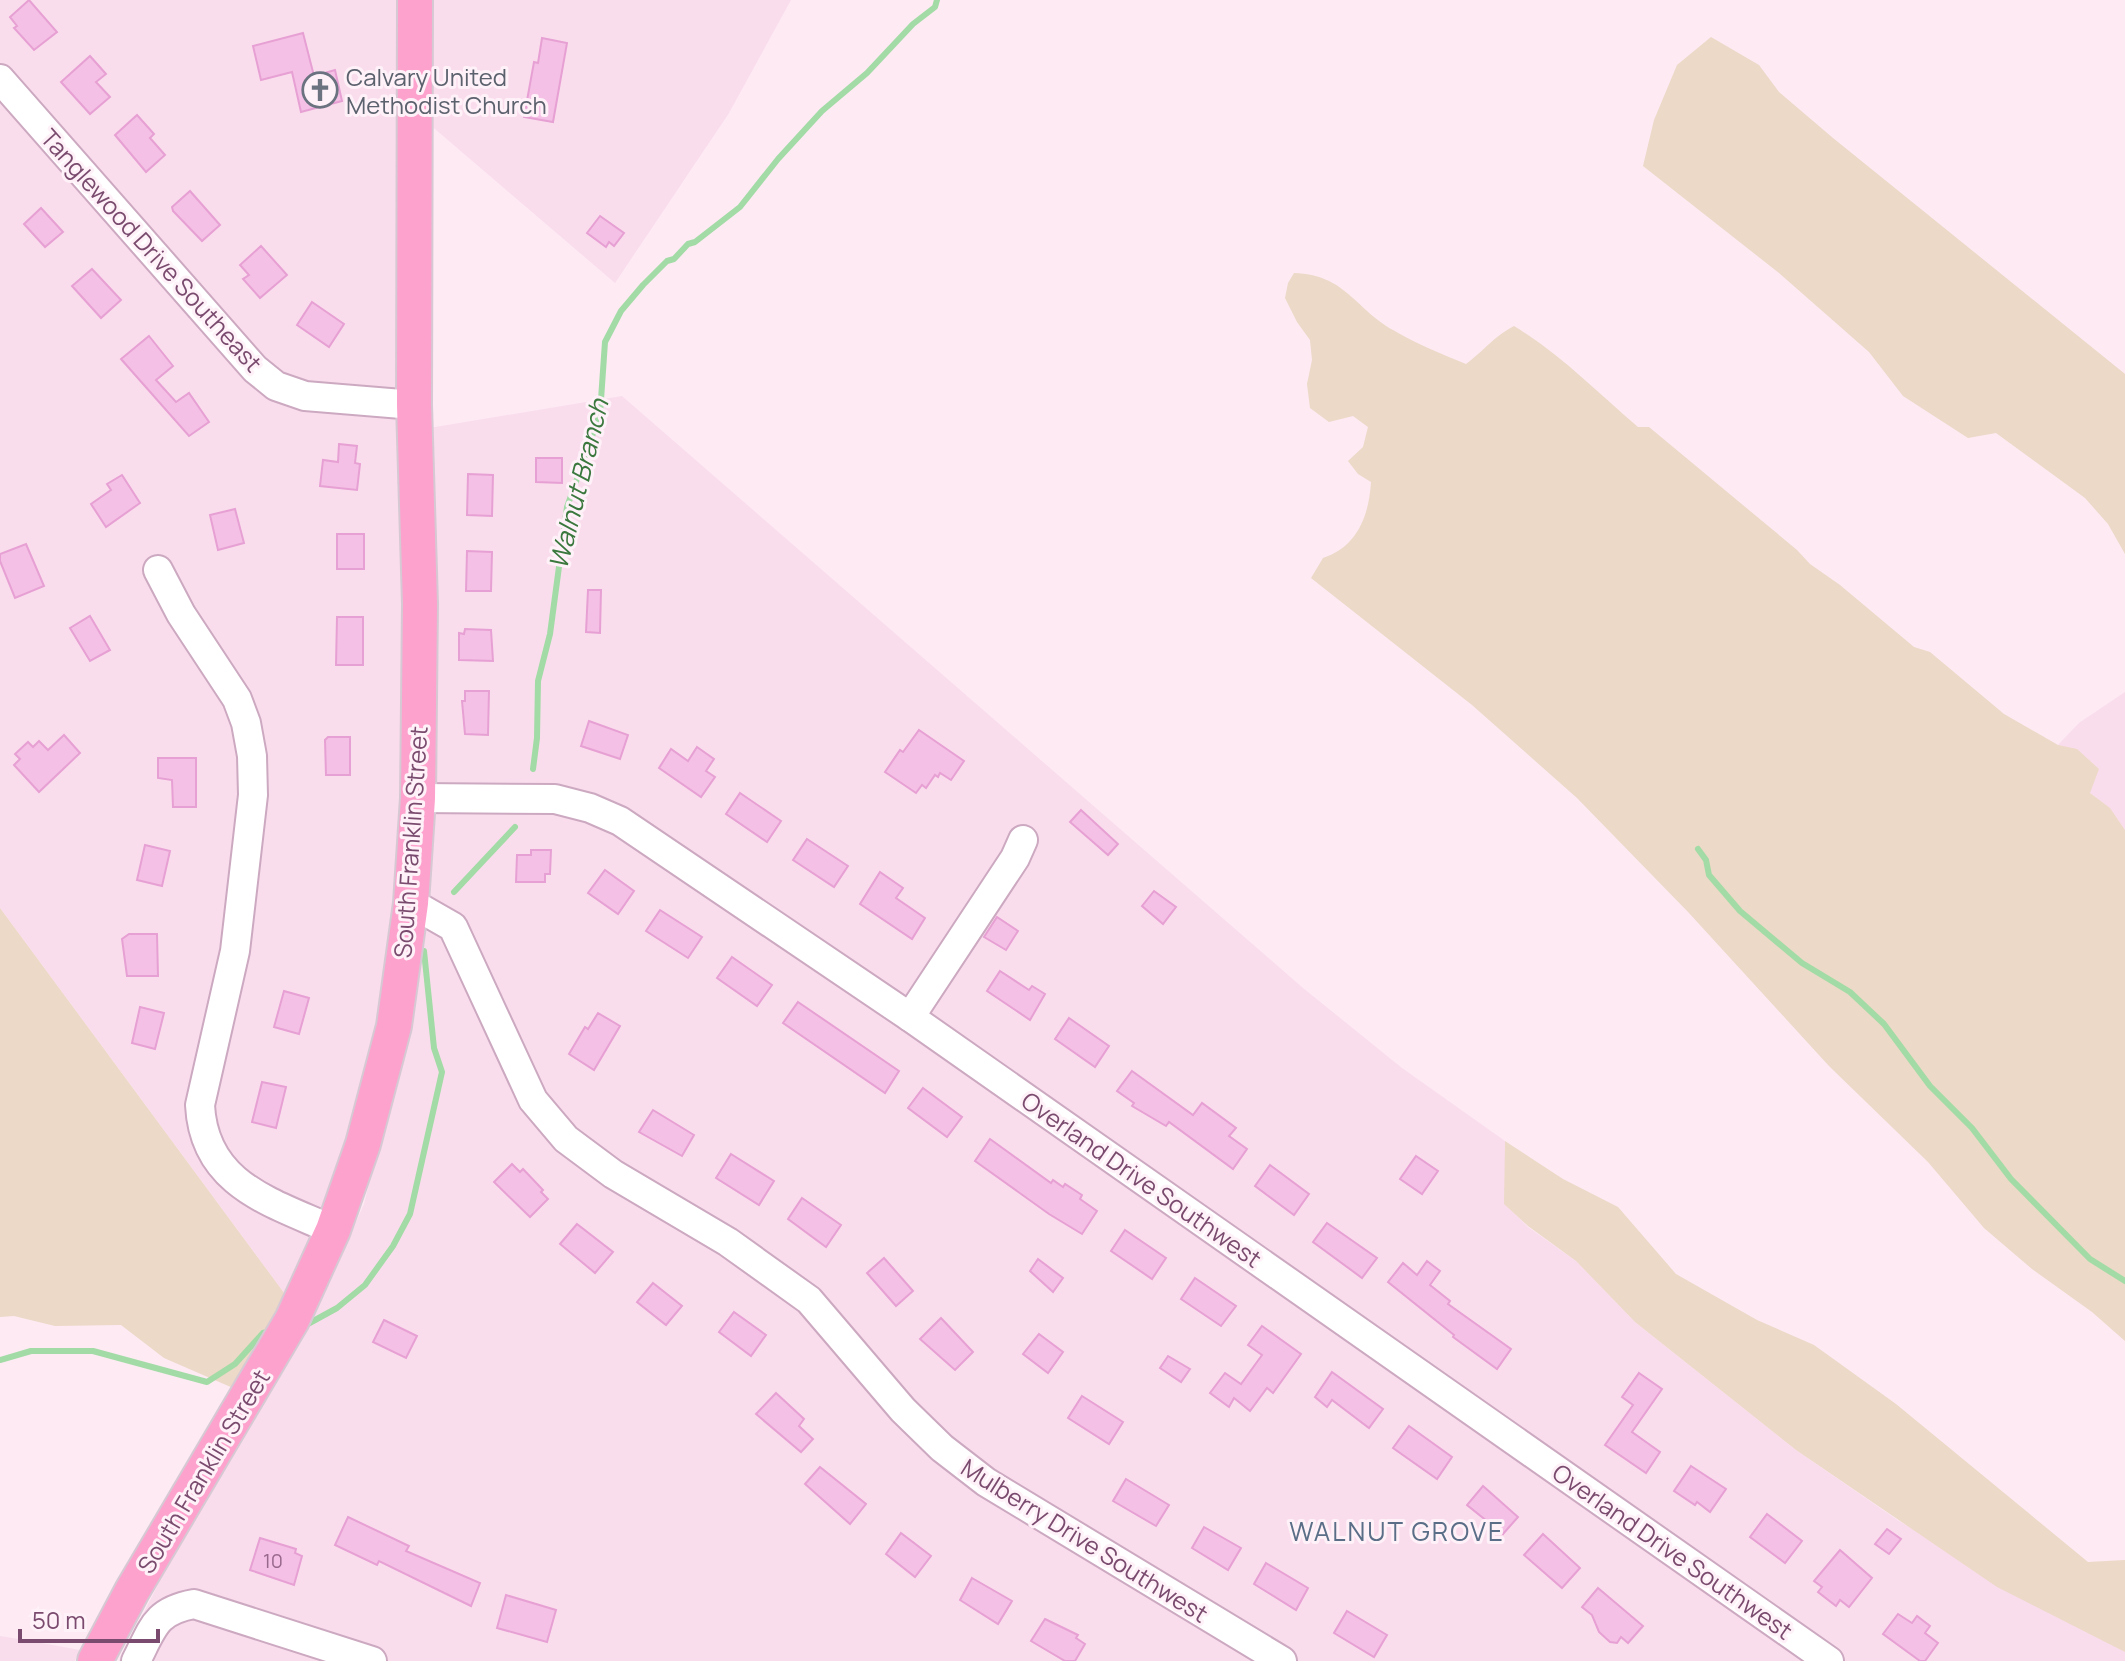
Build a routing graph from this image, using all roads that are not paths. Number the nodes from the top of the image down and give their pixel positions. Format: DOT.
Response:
graph roads {
  1 [pos="415,0"];
  2 [pos="0,79"];
  3 [pos="414,405"];
  4 [pos="158,570"];
  5 [pos="418,798"];
  6 [pos="1023,840"];
  7 [pos="411,903"];
  8 [pos="910,1017"];
  9 [pos="333,1230"];
  10 [pos="95,1661"];
  11 [pos="136,1661"];
  12 [pos="372,1661"];
  13 [pos="1282,1661"];
  14 [pos="1829,1661"];
  1 -- 3 [label="main road, South Franklin Street"];
  2 -- 3 [label="street, Tanglewood Drive Southeast"];
  3 -- 5 [label="main road, South Franklin Street"];
  4 -- 9 [label="street"];
  5 -- 7 [label="main road, South Franklin Street"];
  5 -- 8 [label="street, Overland Drive Southwest"];
  6 -- 8 [label="street"];
  7 -- 9 [label="main road, South Franklin Street"];
  7 -- 13 [label="street, Mulberry Drive Southwest"];
  8 -- 14 [label="street, Overland Drive Southwest"];
  9 -- 10 [label="main road, South Franklin Street"];
  11 -- 12 [label="street"];
}
